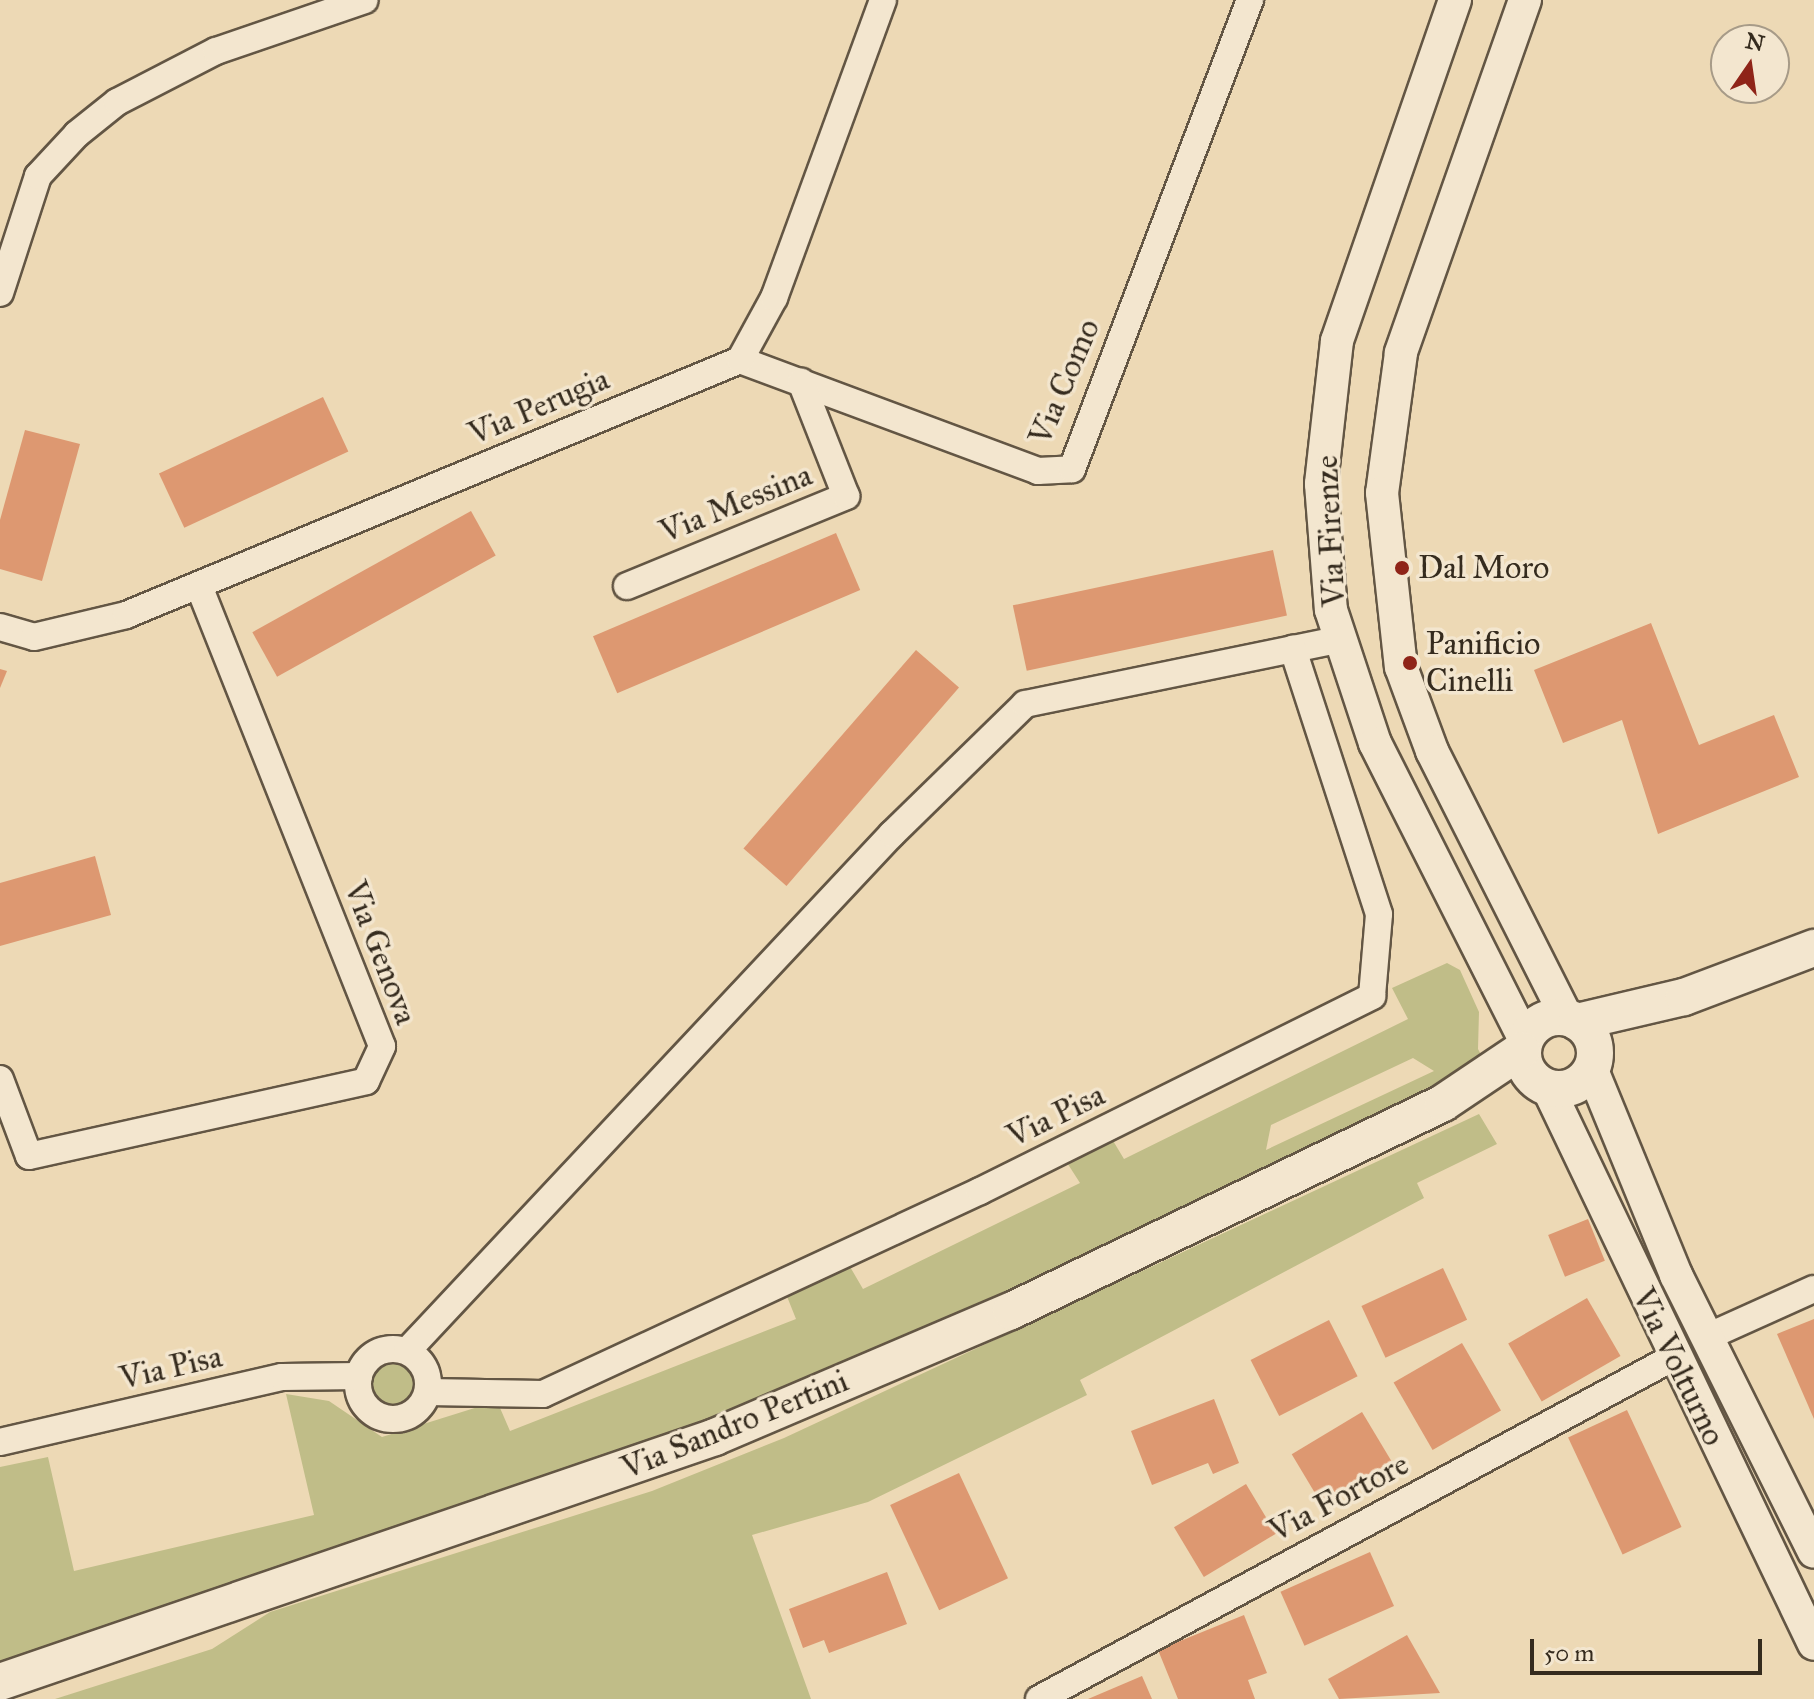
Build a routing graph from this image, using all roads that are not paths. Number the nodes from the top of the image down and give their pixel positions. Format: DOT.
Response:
graph roads {
  1 [pos="365,0"];
  2 [pos="883,0"];
  3 [pos="1250,0"];
  4 [pos="1455,0"];
  5 [pos="1525,0"];
  6 [pos="0,293"];
  7 [pos="740,360"];
  8 [pos="801,382"];
  9 [pos="199,585"];
  10 [pos="627,586"];
  11 [pos="0,627"];
  12 [pos="1341,639"];
  13 [pos="1293,649"];
  14 [pos="1814,948"];
  15 [pos="1684,997"];
  16 [pos="1572,1020"];
  17 [pos="1524,1045"];
  18 [pos="1593,1064"];
  19 [pos="0,1079"];
  20 [pos="1544,1086"];
  21 [pos="1443,1103"];
  22 [pos="1814,1289"];
  23 [pos="1707,1337"];
  24 [pos="407,1351"];
  25 [pos="1672,1358"];
  26 [pos="359,1376"];
  27 [pos="428,1392"];
  28 [pos="0,1442"];
  29 [pos="1814,1552"];
  30 [pos="1814,1644"];
  31 [pos="5,1687"];
  32 [pos="1039,1699"];
  1 -- 6 [label="street"];
  2 -- 7 [label="street"];
  3 -- 8 [label="street, Via Como"];
  4 -- 12 [label="street, Via Firenze"];
  5 -- 16 [label="street, Via Firenze"];
  7 -- 8 [label="street, Via Como"];
  7 -- 9 [label="street, Via Perugia"];
  8 -- 10 [label="street, Via Messina"];
  9 -- 11 [label="street, Via Perugia"];
  9 -- 19 [label="street, Via Genova"];
  12 -- 13 [label="street"];
  12 -- 17 [label="street, Via Firenze"];
  13 -- 24 [label="street"];
  13 -- 27 [label="street, Via Pisa"];
  14 -- 15 [label="main road, Via Sandro Pertini"];
  15 -- 16 [label="main road, Via Sandro Pertini"];
  15 -- 18 [label="main road, Via Sandro Pertini"];
  16 -- 17 [label="main road, Via Sandro Pertini"];
  16 -- 18 [label="main road"];
  17 -- 20 [label="main road"];
  17 -- 21 [label="main road, Via Sandro Pertini"];
  18 -- 20 [label="main road, Via Sandro Pertini"];
  18 -- 23 [label="street, Via Volturno"];
  20 -- 21 [label="main road, Via Sandro Pertini"];
  20 -- 25 [label="street, Via Volturno"];
  21 -- 31 [label="main road, Via Sandro Pertini"];
  22 -- 23 [label="street"];
  23 -- 29 [label="street, Via Volturno"];
  24 -- 26 [label="street"];
  24 -- 27 [label="street"];
  25 -- 30 [label="street, Via Volturno"];
  25 -- 32 [label="street, Via Fortore"];
  26 -- 27 [label="street"];
  26 -- 28 [label="street, Via Pisa"];
}
